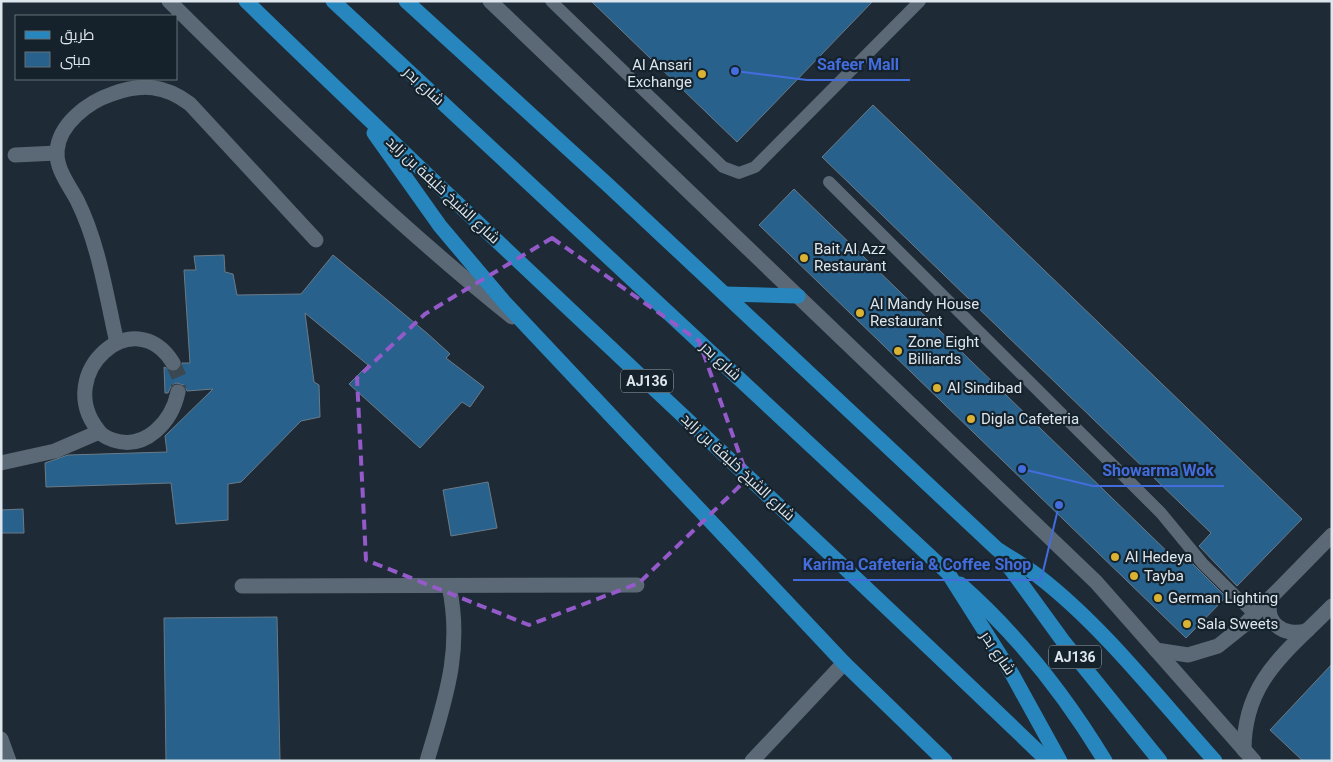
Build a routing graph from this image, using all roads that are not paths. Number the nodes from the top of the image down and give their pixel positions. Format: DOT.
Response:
graph roads {
  1 [pos="169,1"];
  2 [pos="246,1"];
  3 [pos="332,1"];
  4 [pos="490,1"];
  5 [pos="551,1"];
  6 [pos="920,1"];
  7 [pos="412,4"];
  8 [pos="361,113"];
  9 [pos="56,154"];
  10 [pos="15,155"];
  11 [pos="829,182"];
  12 [pos="316,240"];
  13 [pos="725,294"];
  14 [pos="798,296"];
  15 [pos="540,339"];
  16 [pos="117,343"];
  17 [pos="172,363"];
  18 [pos="178,392"];
  19 [pos="99,432"];
  20 [pos="1,463"];
  21 [pos="1332,535"];
  22 [pos="997,549"];
  23 [pos="948,573"];
  24 [pos="637,585"];
  25 [pos="242,586"];
  26 [pos="449,586"];
  27 [pos="1274,594"];
  28 [pos="1332,606"];
  29 [pos="1254,614"];
  30 [pos="1308,630"];
  31 [pos="1156,650"];
  32 [pos="844,663"];
  33 [pos="1,739"];
  34 [pos="1249,756"];
  35 [pos="943,760"];
  36 [pos="9,761"];
  37 [pos="427,761"];
  38 [pos="752,761"];
  39 [pos="1048,761"];
  40 [pos="1060,761"];
  41 [pos="1105,761"];
  42 [pos="1160,761"];
  43 [pos="1215,761"];
  1 -- 15 [label="street"];
  2 -- 8 [label="main road, شارع الشيخ خليفة بن زايد / AJ136"];
  3 -- 23 [label="main road, شارع بدر"];
  4 -- 14 [label="street"];
  5 -- 6 [label="lane"];
  7 -- 13 [label="main road, AJ136"];
  8 -- 15 [label="main road, شارع الشيخ خليفة بن زايد"];
  8 -- 39 [label="main road, شارع الشيخ خليفة بن زايد / AJ136"];
  9 -- 10 [label="street"];
  9 -- 12 [label="street"];
  9 -- 16 [label="street"];
  11 -- 29 [label="lane"];
  13 -- 14 [label="main road"];
  13 -- 22 [label="main road, AJ136"];
  14 -- 31 [label="street"];
  15 -- 32 [label="main road, شارع الشيخ خليفة بن زايد"];
  16 -- 17 [label="street"];
  16 -- 19 [label="street"];
  18 -- 19 [label="street"];
  19 -- 20 [label="street"];
  21 -- 27 [label="street"];
  22 -- 42 [label="main road, AJ136"];
  22 -- 43 [label="main road"];
  23 -- 40 [label="main road, شارع بدر"];
  23 -- 41 [label="main road"];
  24 -- 26 [label="street"];
  25 -- 26 [label="street"];
  26 -- 37 [label="street"];
  27 -- 29 [label="street"];
  27 -- 30 [label="street"];
  28 -- 30 [label="street"];
  29 -- 31 [label="street"];
  30 -- 34 [label="street"];
  31 -- 34 [label="street"];
  32 -- 35 [label="main road, شارع الشيخ خليفة بن زايد"];
  32 -- 38 [label="street"];
  33 -- 36 [label="street"];
}
